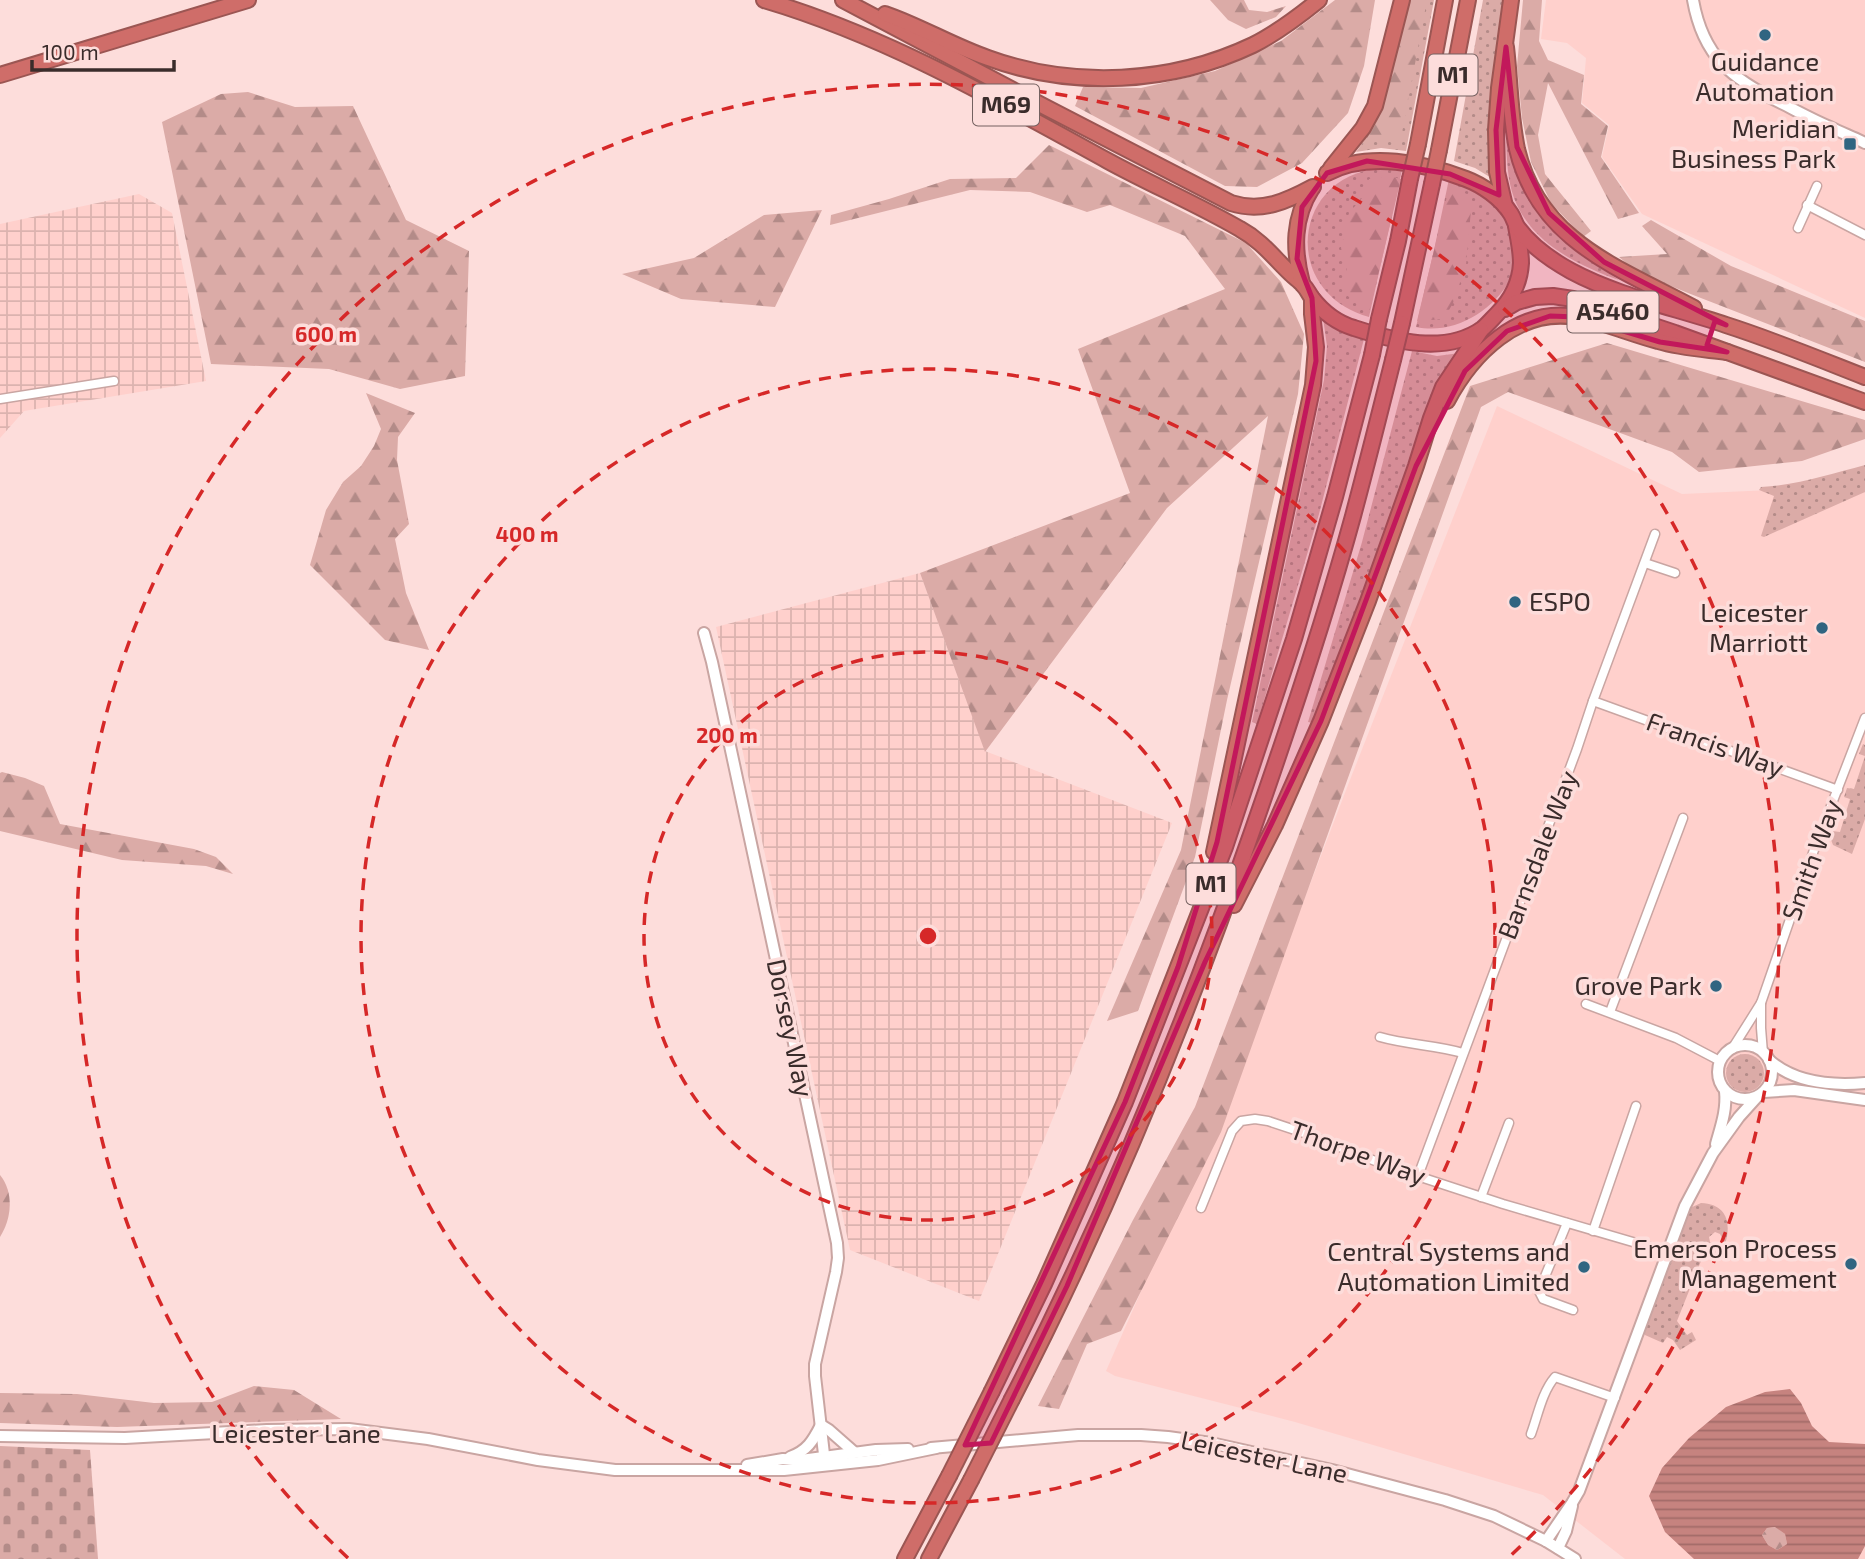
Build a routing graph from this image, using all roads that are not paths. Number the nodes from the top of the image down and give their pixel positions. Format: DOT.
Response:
graph roads {
  1 [pos="248,0"];
  2 [pos="764,0"];
  3 [pos="844,0"];
  4 [pos="1319,0"];
  5 [pos="1402,0"];
  6 [pos="1445,0"];
  7 [pos="1468,0"];
  8 [pos="1511,0"];
  9 [pos="1693,0"];
  10 [pos="1506,47"];
  11 [pos="0,75"];
  12 [pos="1865,142"];
  13 [pos="1327,173"];
  14 [pos="1817,186"];
  15 [pos="1313,187"];
  16 [pos="1807,205"];
  17 [pos="1506,207"];
  18 [pos="1516,226"];
  19 [pos="1798,228"];
  20 [pos="1865,235"];
  21 [pos="1303,284"];
  22 [pos="1312,298"];
  23 [pos="1498,314"];
  24 [pos="1726,325"];
  25 [pos="1481,329"];
  26 [pos="1727,352"];
  27 [pos="1865,377"];
  28 [pos="114,382"];
  29 [pos="0,399"];
  30 [pos="1865,402"];
  31 [pos="1416,466"];
  32 [pos="1655,534"];
  33 [pos="1645,563"];
  34 [pos="1675,573"];
  35 [pos="704,633"];
  36 [pos="1593,701"];
  37 [pos="1865,718"];
  38 [pos="1838,790"];
  39 [pos="1683,818"];
  40 [pos="1205,962"];
  41 [pos="1178,967"];
  42 [pos="1761,1003"];
  43 [pos="1586,1004"];
  44 [pos="1610,1012"];
  45 [pos="1380,1037"];
  46 [pos="1732,1049"];
  47 [pos="1463,1054"];
  48 [pos="1766,1056"];
  49 [pos="1720,1061"];
  50 [pos="1865,1083"];
  51 [pos="1725,1091"];
  52 [pos="1761,1094"];
  53 [pos="1865,1100"];
  54 [pos="1636,1106"];
  55 [pos="1509,1123"];
  56 [pos="1713,1153"];
  57 [pos="1418,1176"];
  58 [pos="1481,1197"];
  59 [pos="1201,1208"];
  60 [pos="1567,1223"];
  61 [pos="1593,1231"];
  62 [pos="1667,1252"];
  63 [pos="1573,1311"];
  64 [pos="1615,1398"];
  65 [pos="821,1425"];
  66 [pos="1531,1434"];
  67 [pos="0,1436"];
  68 [pos="936,1448"];
  69 [pos="854,1452"];
  70 [pos="783,1459"];
  71 [pos="825,1462"];
  72 [pos="715,1469"];
  73 [pos="1573,1503"];
  74 [pos="1546,1541"];
  75 [pos="1558,1548"];
  76 [pos="905,1559"];
  77 [pos="929,1559"];
  78 [pos="1576,1559"];
  1 -- 11 [label="highway"];
  2 -- 21 [label="highway, M69"];
  3 -- 4 [label="highway, M69"];
  3 -- 15 [label="highway, M69"];
  5 -- 13 [label="highway"];
  6 -- 41 [label="highway, M1, bridge"];
  7 -- 40 [label="highway, M1, bridge"];
  8 -- 10 [label="highway"];
  9 -- 12 [label="street"];
  10 -- 17 [label="highway"];
  10 -- 24 [label="highway"];
  13 -- 15 [label="highway"];
  13 -- 17 [label="highway"];
  14 -- 16 [label="street"];
  15 -- 21 [label="highway"];
  16 -- 19 [label="street"];
  16 -- 20 [label="street"];
  17 -- 18 [label="highway"];
  18 -- 23 [label="highway"];
  18 -- 24 [label="highway, A5460"];
  21 -- 22 [label="highway"];
  22 -- 25 [label="highway"];
  22 -- 41 [label="highway"];
  23 -- 25 [label="highway"];
  23 -- 26 [label="highway, A5460"];
  24 -- 27 [label="highway, A5460"];
  25 -- 31 [label="highway"];
  26 -- 30 [label="highway, A5460"];
  26 -- 31 [label="highway"];
  28 -- 29 [label="street"];
  31 -- 40 [label="highway"];
  32 -- 33 [label="street, Barnsdale Way"];
  33 -- 34 [label="street"];
  33 -- 36 [label="street, Barnsdale Way"];
  35 -- 65 [label="street, Dorsey Way"];
  36 -- 38 [label="street, Francis Way"];
  36 -- 47 [label="street, Barnsdale Way"];
  37 -- 38 [label="street, Smith Way"];
  38 -- 42 [label="street, Smith Way"];
  39 -- 44 [label="street"];
  40 -- 77 [label="highway, M1, bridge"];
  41 -- 76 [label="highway, M1, bridge"];
  42 -- 46 [label="street, Smith Way"];
  42 -- 48 [label="street, Smith Way"];
  43 -- 44 [label="street"];
  44 -- 49 [label="street"];
  45 -- 47 [label="street"];
  46 -- 48 [label="street"];
  46 -- 49 [label="street"];
  47 -- 57 [label="street, Barnsdale Way"];
  48 -- 50 [label="street"];
  48 -- 52 [label="street"];
  49 -- 51 [label="street"];
  51 -- 52 [label="street"];
  51 -- 56 [label="street"];
  52 -- 53 [label="street"];
  52 -- 56 [label="street"];
  54 -- 61 [label="street"];
  55 -- 58 [label="street"];
  56 -- 62 [label="street"];
  57 -- 58 [label="street, Thorpe Way"];
  57 -- 59 [label="street, Thorpe Way"];
  58 -- 60 [label="street, Thorpe Way"];
  60 -- 61 [label="street, Thorpe Way"];
  60 -- 63 [label="street"];
  61 -- 62 [label="street, Thorpe Way"];
  62 -- 64 [label="street"];
  64 -- 66 [label="street"];
  64 -- 73 [label="street"];
  65 -- 69 [label="street"];
  65 -- 70 [label="street"];
  65 -- 71 [label="street, Dorsey Way"];
  67 -- 72 [label="street, Leicester Lane"];
  68 -- 69 [label="street, Leicester Lane"];
  68 -- 71 [label="street, Leicester Lane"];
  68 -- 74 [label="street, Leicester Lane"];
  69 -- 71 [label="street, Leicester Lane"];
  70 -- 71 [label="street, Leicester Lane"];
  70 -- 72 [label="street, Leicester Lane"];
  71 -- 72 [label="street, Leicester Lane"];
  73 -- 74 [label="street"];
  73 -- 75 [label="street"];
  74 -- 75 [label="street, Leicester Lane"];
  75 -- 78 [label="street, Leicester Lane"];
}
